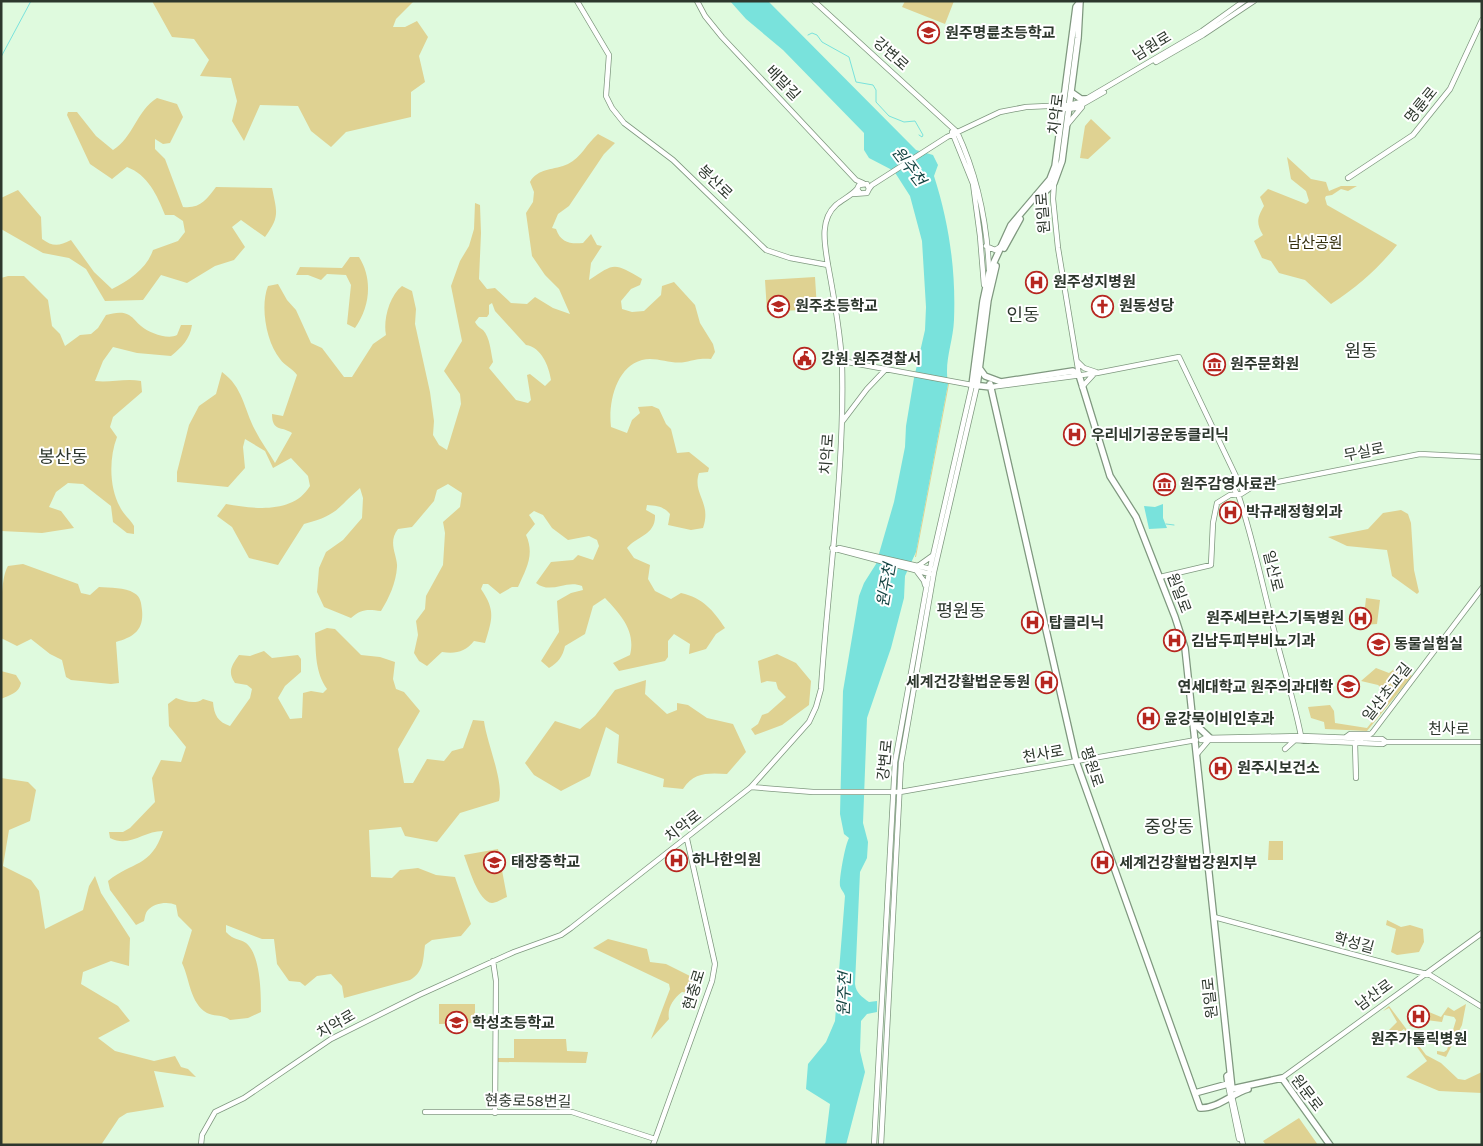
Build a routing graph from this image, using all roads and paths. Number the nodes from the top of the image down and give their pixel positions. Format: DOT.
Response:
graph roads {
  1 [pos="576,1"];
  2 [pos="697,1"];
  3 [pos="814,1"];
  4 [pos="1078,1"];
  5 [pos="1244,1"];
  6 [pos="1254,1"];
  7 [pos="1482,20"];
  8 [pos="1071,92"];
  9 [pos="1086,101"];
  10 [pos="1066,107"];
  11 [pos="1067,125"];
  12 [pos="955,133"];
  13 [pos="1348,178"];
  14 [pos="856,180"];
  15 [pos="1054,183"];
  16 [pos="868,185"];
  17 [pos="858,189"];
  18 [pos="986,246"];
  19 [pos="1000,247"];
  20 [pos="828,265"];
  21 [pos="989,273"];
  22 [pos="985,301"];
  23 [pos="1075,358"];
  24 [pos="842,360"];
  25 [pos="886,369"];
  26 [pos="980,369"];
  27 [pos="1097,373"];
  28 [pos="1079,375"];
  29 [pos="1044,377"];
  30 [pos="1001,382"];
  31 [pos="973,383"];
  32 [pos="991,386"];
  33 [pos="1082,387"];
  34 [pos="841,423"];
  35 [pos="1482,458"];
  36 [pos="1239,490"];
  37 [pos="832,548"];
  38 [pos="933,555"];
  39 [pos="918,569"];
  40 [pos="932,572"];
  41 [pos="1160,577"];
  42 [pos="1482,588"];
  43 [pos="926,589"];
  44 [pos="1194,722"];
  45 [pos="1372,732"];
  46 [pos="1346,737"];
  47 [pos="1301,738"];
  48 [pos="1365,738"];
  49 [pos="1204,740"];
  50 [pos="1296,740"];
  51 [pos="1386,742"];
  52 [pos="1482,742"];
  53 [pos="1355,743"];
  54 [pos="1285,749"];
  55 [pos="1197,754"];
  56 [pos="1076,761"];
  57 [pos="1356,778"];
  58 [pos="751,787"];
  59 [pos="895,792"];
  60 [pos="687,839"];
  61 [pos="1214,917"];
  62 [pos="1482,933"];
  63 [pos="493,961"];
  64 [pos="1425,975"];
  65 [pos="886,1006"];
  66 [pos="1482,1007"];
  67 [pos="1282,1078"];
  68 [pos="1254,1085"];
  69 [pos="1230,1086"];
  70 [pos="1195,1093"];
  71 [pos="1232,1098"];
  72 [pos="425,1112"];
  73 [pos="494,1113"];
  74 [pos="654,1142"];
  75 [pos="201,1145"];
  76 [pos="874,1145"];
  77 [pos="881,1145"];
  78 [pos="1241,1145"];
  79 [pos="1330,1145"];
  1 -- 20 [label="street, 봉산로"];
  2 -- 14 [label="street, 배말길"];
  3 -- 12 [label="street, 강변로"];
  4 -- 8 [label="main road, 치악로"];
  4 -- 10 [label="main road, 치악로"];
  5 -- 9 [label="street, 남원로"];
  6 -- 9 [label="street, 남원로"];
  7 -- 13 [label="street, 명륜로"];
  8 -- 9 [label="main road"];
  8 -- 10 [label="main road, 치악로"];
  9 -- 10 [label="street, 남원로"];
  9 -- 11 [label="street"];
  10 -- 11 [label="main road, 치악로"];
  10 -- 12 [label="street, 남원로"];
  10 -- 19 [label="main road, 치악로"];
  11 -- 15 [label="main road, 치악로"];
  12 -- 16 [label="street, 남원로"];
  12 -- 18 [label="street, 강변로"];
  12 -- 22 [label="street, 강변로"];
  14 -- 16 [label="street"];
  14 -- 17 [label="street"];
  15 -- 22 [label="main road, 치악로"];
  15 -- 23 [label="street, 원일로"];
  16 -- 17 [label="street"];
  16 -- 17 [label="street"];
  17 -- 20 [label="street"];
  18 -- 19 [label="street"];
  18 -- 21 [label="street, 강변로"];
  19 -- 21 [label="main road, 치악로"];
  20 -- 24 [label="street"];
  21 -- 22 [label="main road, 강변로"];
  22 -- 26 [label="main road, 치악로"];
  22 -- 31 [label="main road, 치악로"];
  23 -- 27 [label="street"];
  23 -- 28 [label="street, 원일로"];
  24 -- 25 [label="street"];
  24 -- 34 [label="street, 치악로"];
  25 -- 31 [label="street"];
  25 -- 34 [label="street"];
  26 -- 30 [label="main road"];
  26 -- 31 [label="main road, 치악로"];
  27 -- 28 [label="street"];
  27 -- 33 [label="street"];
  27 -- 36 [label="street, 일산로"];
  28 -- 29 [label="main road"];
  28 -- 33 [label="main road, 원일로"];
  29 -- 30 [label="main road"];
  29 -- 32 [label="street"];
  30 -- 32 [label="street"];
  31 -- 32 [label="main road"];
  31 -- 38 [label="street, 강변로"];
  31 -- 40 [label="street, 강변로"];
  32 -- 56 [label="main road, 평원로"];
  33 -- 41 [label="main road, 원일로"];
  34 -- 37 [label="street, 치악로"];
  35 -- 36 [label="street, 무실로"];
  36 -- 41 [label="street"];
  36 -- 47 [label="street, 일산로"];
  37 -- 39 [label="street"];
  37 -- 58 [label="street, 치악로"];
  38 -- 39 [label="street"];
  38 -- 40 [label="street, 강변로"];
  39 -- 40 [label="street"];
  39 -- 43 [label="street"];
  40 -- 43 [label="street, 강변로"];
  40 -- 59 [label="street, 강변로"];
  41 -- 44 [label="main road, 원일로"];
  42 -- 45 [label="street, 일산초교길"];
  43 -- 59 [label="street, 강변로"];
  44 -- 49 [label="main road, 원일로"];
  44 -- 49 [label="main road"];
  45 -- 46 [label="street"];
  45 -- 48 [label="street, 일산초교길"];
  46 -- 47 [label="street, 천사로"];
  46 -- 48 [label="street, 천사로"];
  47 -- 49 [label="street, 천사로"];
  47 -- 50 [label="street, 천사로"];
  47 -- 53 [label="street, 천사로"];
  48 -- 51 [label="street, 천사로"];
  48 -- 53 [label="street, 일산초교길"];
  49 -- 50 [label="street, 천사로"];
  49 -- 55 [label="main road, 원일로"];
  49 -- 55 [label="street"];
  49 -- 56 [label="street, 천사로"];
  50 -- 54 [label="street"];
  51 -- 52 [label="street, 천사로"];
  51 -- 53 [label="street, 천사로"];
  53 -- 57 [label="street"];
  55 -- 61 [label="main road, 원일로"];
  56 -- 59 [label="street, 천사로"];
  56 -- 70 [label="main road, 평원로"];
  58 -- 59 [label="street, 천사로"];
  58 -- 60 [label="street, 치악로"];
  59 -- 65 [label="street, 강변로"];
  60 -- 63 [label="street, 치악로"];
  60 -- 74 [label="street, 현충로"];
  61 -- 64 [label="street, 학성길"];
  61 -- 69 [label="main road, 원일로"];
  62 -- 64 [label="street, 남산로"];
  63 -- 73 [label="street"];
  63 -- 75 [label="street, 치악로"];
  64 -- 66 [label="street, 학성길"];
  64 -- 67 [label="street, 남산로"];
  65 -- 76 [label="street, 강변로"];
  65 -- 77 [label="street, 강변로"];
  67 -- 68 [label="main road, 원문로"];
  67 -- 79 [label="main road, 원문로"];
  68 -- 69 [label="main road, 원문로"];
  68 -- 71 [label="main road, 원문로"];
  69 -- 70 [label="main road, 원문로"];
  69 -- 71 [label="street"];
  70 -- 71 [label="main road, 평원로"];
  71 -- 78 [label="street"];
  71 -- 78 [label="street"];
  72 -- 73 [label="street, 현충로58번길"];
  73 -- 74 [label="street, 현충로58번길"];
}
